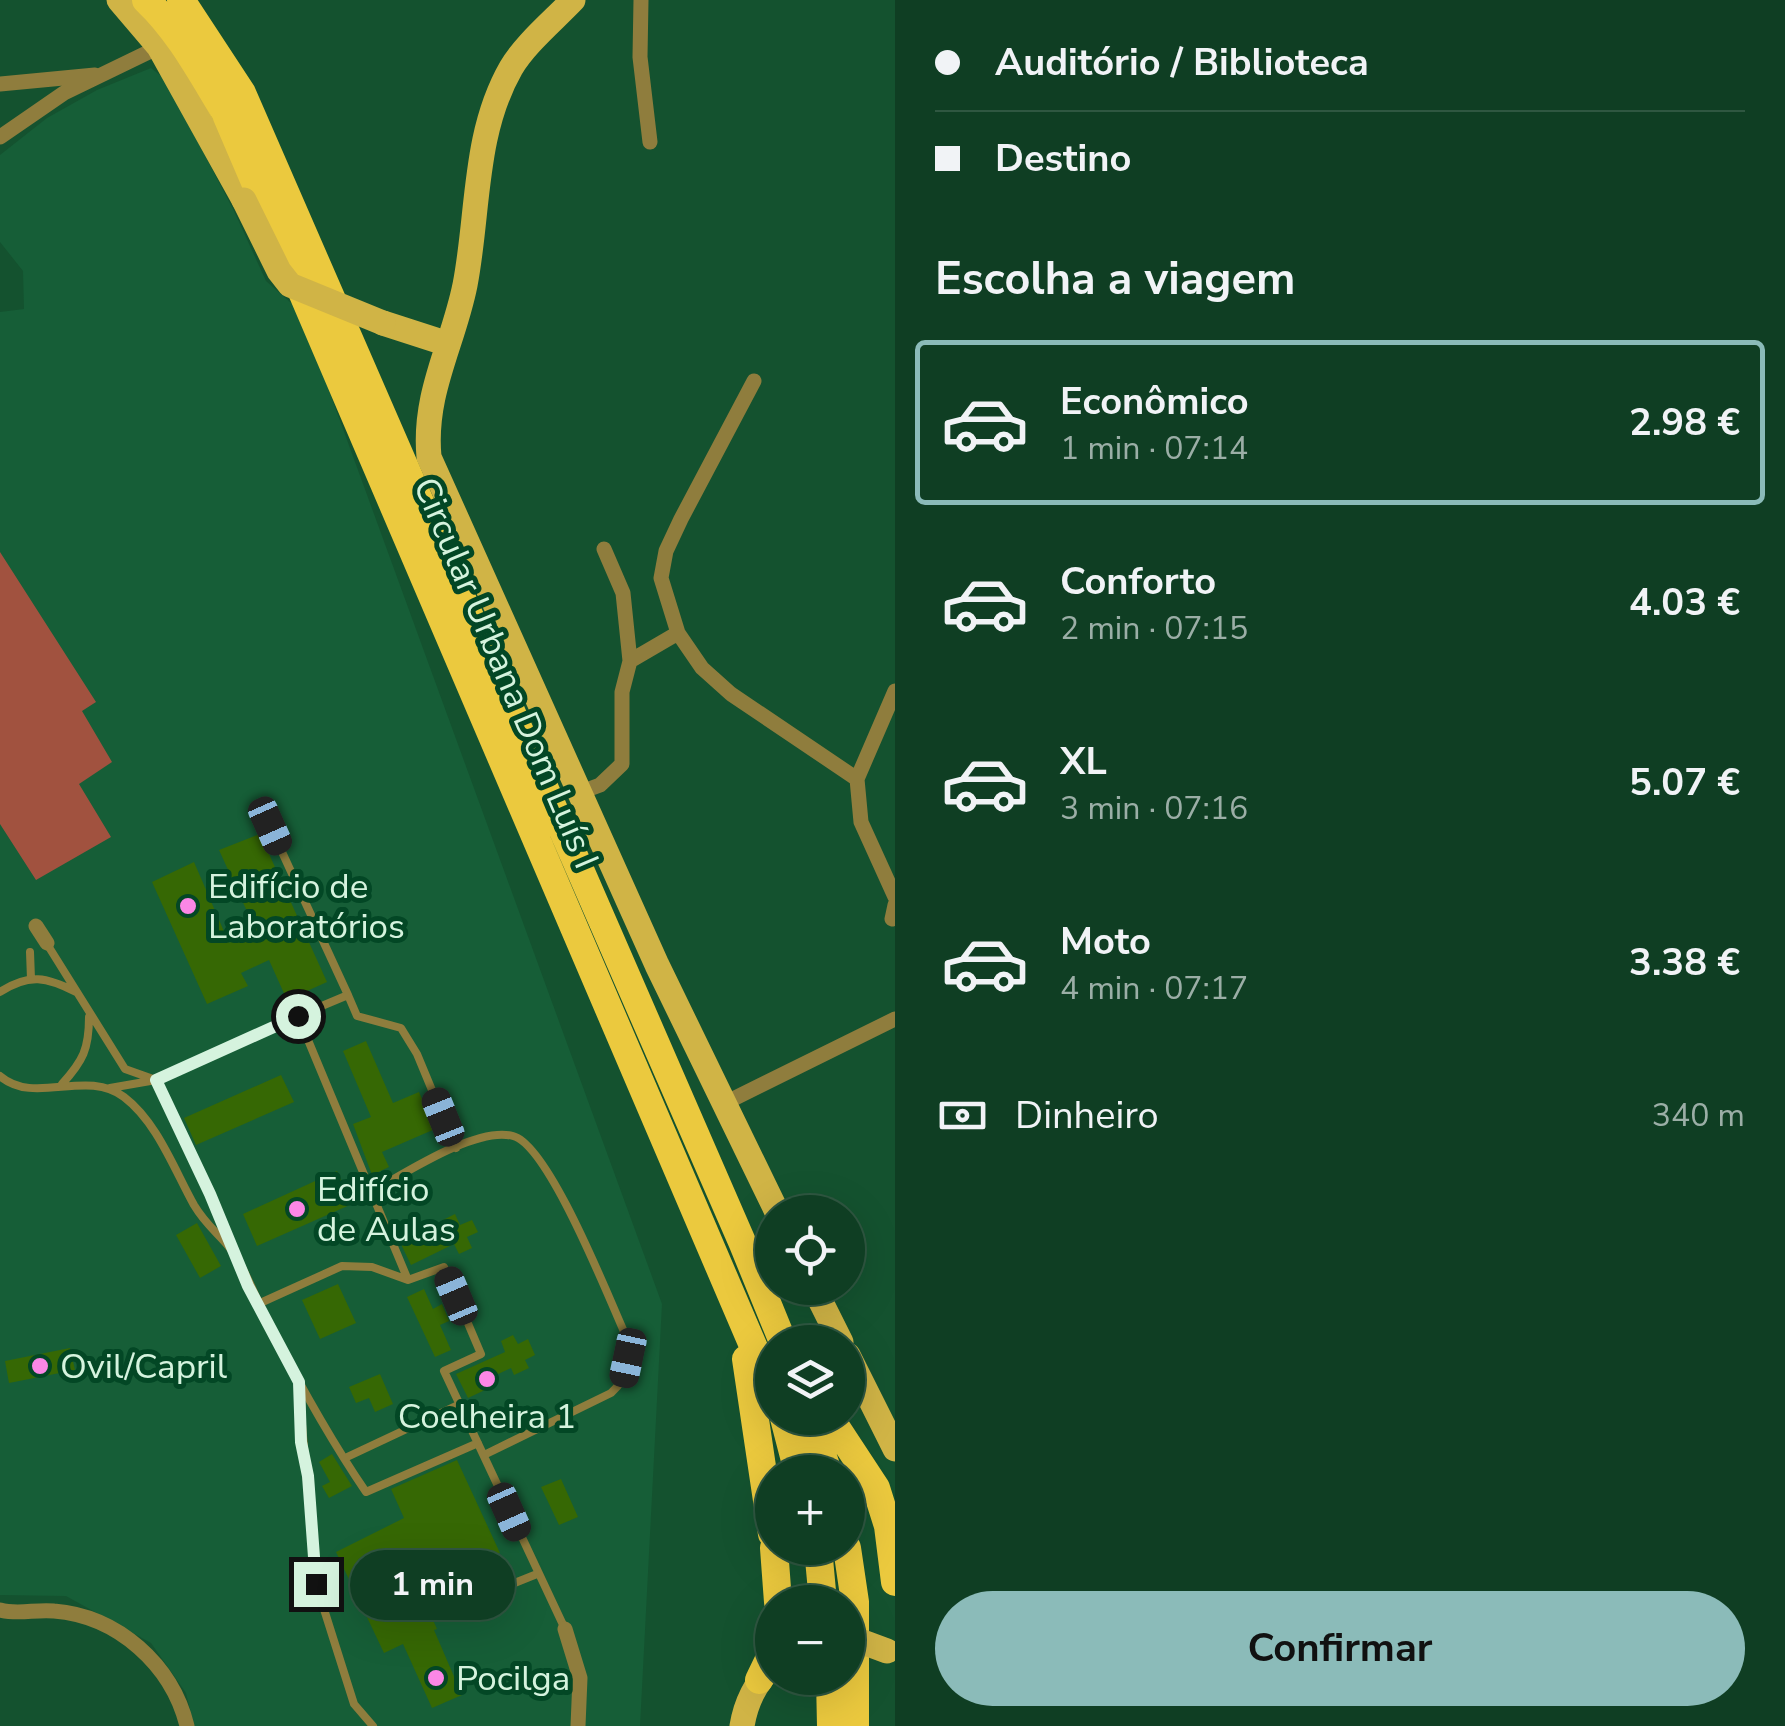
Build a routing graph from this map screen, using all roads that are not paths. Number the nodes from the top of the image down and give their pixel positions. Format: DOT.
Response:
graph roads {
  1 [pos="119,0"];
  2 [pos="146,0"];
  3 [pos="181,0"];
  4 [pos="573,0"];
  5 [pos="642,0"];
  6 [pos="159,48"];
  7 [pos="104,74"];
  8 [pos="0,84"];
  9 [pos="0,137"];
  10 [pos="650,142"];
  11 [pos="448,344"];
  12 [pos="754,381"];
  13 [pos="604,550"];
  14 [pos="678,633"];
  15 [pos="630,661"];
  16 [pos="895,692"];
  17 [pos="856,779"];
  18 [pos="581,792"];
  19 [pos="270,826"];
  20 [pos="895,897"];
  21 [pos="36,926"];
  22 [pos="47,943"];
  23 [pos="30,952"];
  24 [pos="31,979"];
  25 [pos="0,992"];
  26 [pos="76,992"];
  27 [pos="348,995"];
  28 [pos="90,1014"];
  29 [pos="298,1016"];
  30 [pos="895,1019"];
  31 [pos="0,1076"];
  32 [pos="156,1080"];
  33 [pos="62,1084"];
  34 [pos="110,1088"];
  35 [pos="725,1103"];
  36 [pos="456,1148"];
  37 [pos="372,1192"];
  38 [pos="770,1195"];
  39 [pos="233,1252"];
  40 [pos="408,1280"];
  41 [pos="731,1298"];
  42 [pos="258,1304"];
  43 [pos="776,1325"];
  44 [pos="755,1352"];
  45 [pos="299,1382"];
  46 [pos="865,1389"];
  47 [pos="460,1404"];
  48 [pos="841,1435"];
  49 [pos="478,1443"];
  50 [pos="895,1449"];
  51 [pos="484,1454"];
  52 [pos="761,1455"];
  53 [pos="345,1458"];
  54 [pos="849,1565"];
  55 [pos="537,1574"];
  56 [pos="895,1582"];
  57 [pos="488,1594"];
  58 [pos="0,1610"];
  59 [pos="566,1629"];
  60 [pos="865,1643"];
  61 [pos="891,1654"];
  62 [pos="755,1690"];
  63 [pos="830,1695"];
  64 [pos="187,1726"];
  65 [pos="373,1726"];
  66 [pos="578,1726"];
  67 [pos="742,1726"];
  68 [pos="831,1726"];
  69 [pos="855,1726"];
  1 -- 6 [label="main road"];
  2 -- 41 [label="highway, Circular Urbana Dom Luís I"];
  3 -- 43 [label="highway, Circular Urbana Dom Luís I"];
  4 -- 11 [label="main road"];
  5 -- 10 [label="street"];
  6 -- 7 [label="street"];
  6 -- 11 [label="main road, bridge"];
  7 -- 8 [label="street"];
  7 -- 9 [label="street"];
  11 -- 18 [label="main road"];
  12 -- 14 [label="street"];
  13 -- 15 [label="street"];
  14 -- 15 [label="street"];
  14 -- 17 [label="street"];
  15 -- 18 [label="street"];
  16 -- 17 [label="street"];
  17 -- 20 [label="street"];
  18 -- 35 [label="main road"];
  19 -- 27 [label="lane"];
  21 -- 22 [label="street"];
  22 -- 26 [label="lane"];
  23 -- 24 [label="lane"];
  24 -- 25 [label="lane"];
  24 -- 26 [label="lane"];
  26 -- 28 [label="lane"];
  27 -- 29 [label="lane"];
  27 -- 36 [label="lane"];
  28 -- 32 [label="lane"];
  28 -- 33 [label="lane"];
  29 -- 32 [label="lane"];
  29 -- 37 [label="lane"];
  30 -- 35 [label="street"];
  31 -- 33 [label="lane"];
  32 -- 34 [label="lane"];
  32 -- 39 [label="lane"];
  33 -- 34 [label="lane"];
  34 -- 39 [label="lane"];
  35 -- 38 [label="main road"];
  36 -- 37 [label="lane"];
  36 -- 51 [label="lane"];
  37 -- 40 [label="lane"];
  39 -- 42 [label="lane"];
  40 -- 42 [label="lane"];
  40 -- 47 [label="lane"];
  41 -- 44 [label="highway, Circular Urbana Dom Luís I"];
  41 -- 52 [label="highway"];
  42 -- 45 [label="lane"];
  45 -- 53 [label="lane"];
  45 -- 65 [label="lane"];
  46 -- 50 [label="main road"];
  47 -- 49 [label="lane"];
  47 -- 53 [label="lane"];
  48 -- 56 [label="highway"];
  49 -- 51 [label="lane"];
  49 -- 53 [label="lane"];
  51 -- 55 [label="lane"];
  54 -- 69 [label="highway"];
  55 -- 57 [label="lane"];
  55 -- 59 [label="lane"];
  58 -- 64 [label="street"];
  59 -- 66 [label="street"];
  60 -- 61 [label="main road, bridge"];
  62 -- 67 [label="main road"];
  63 -- 68 [label="highway"];
}
